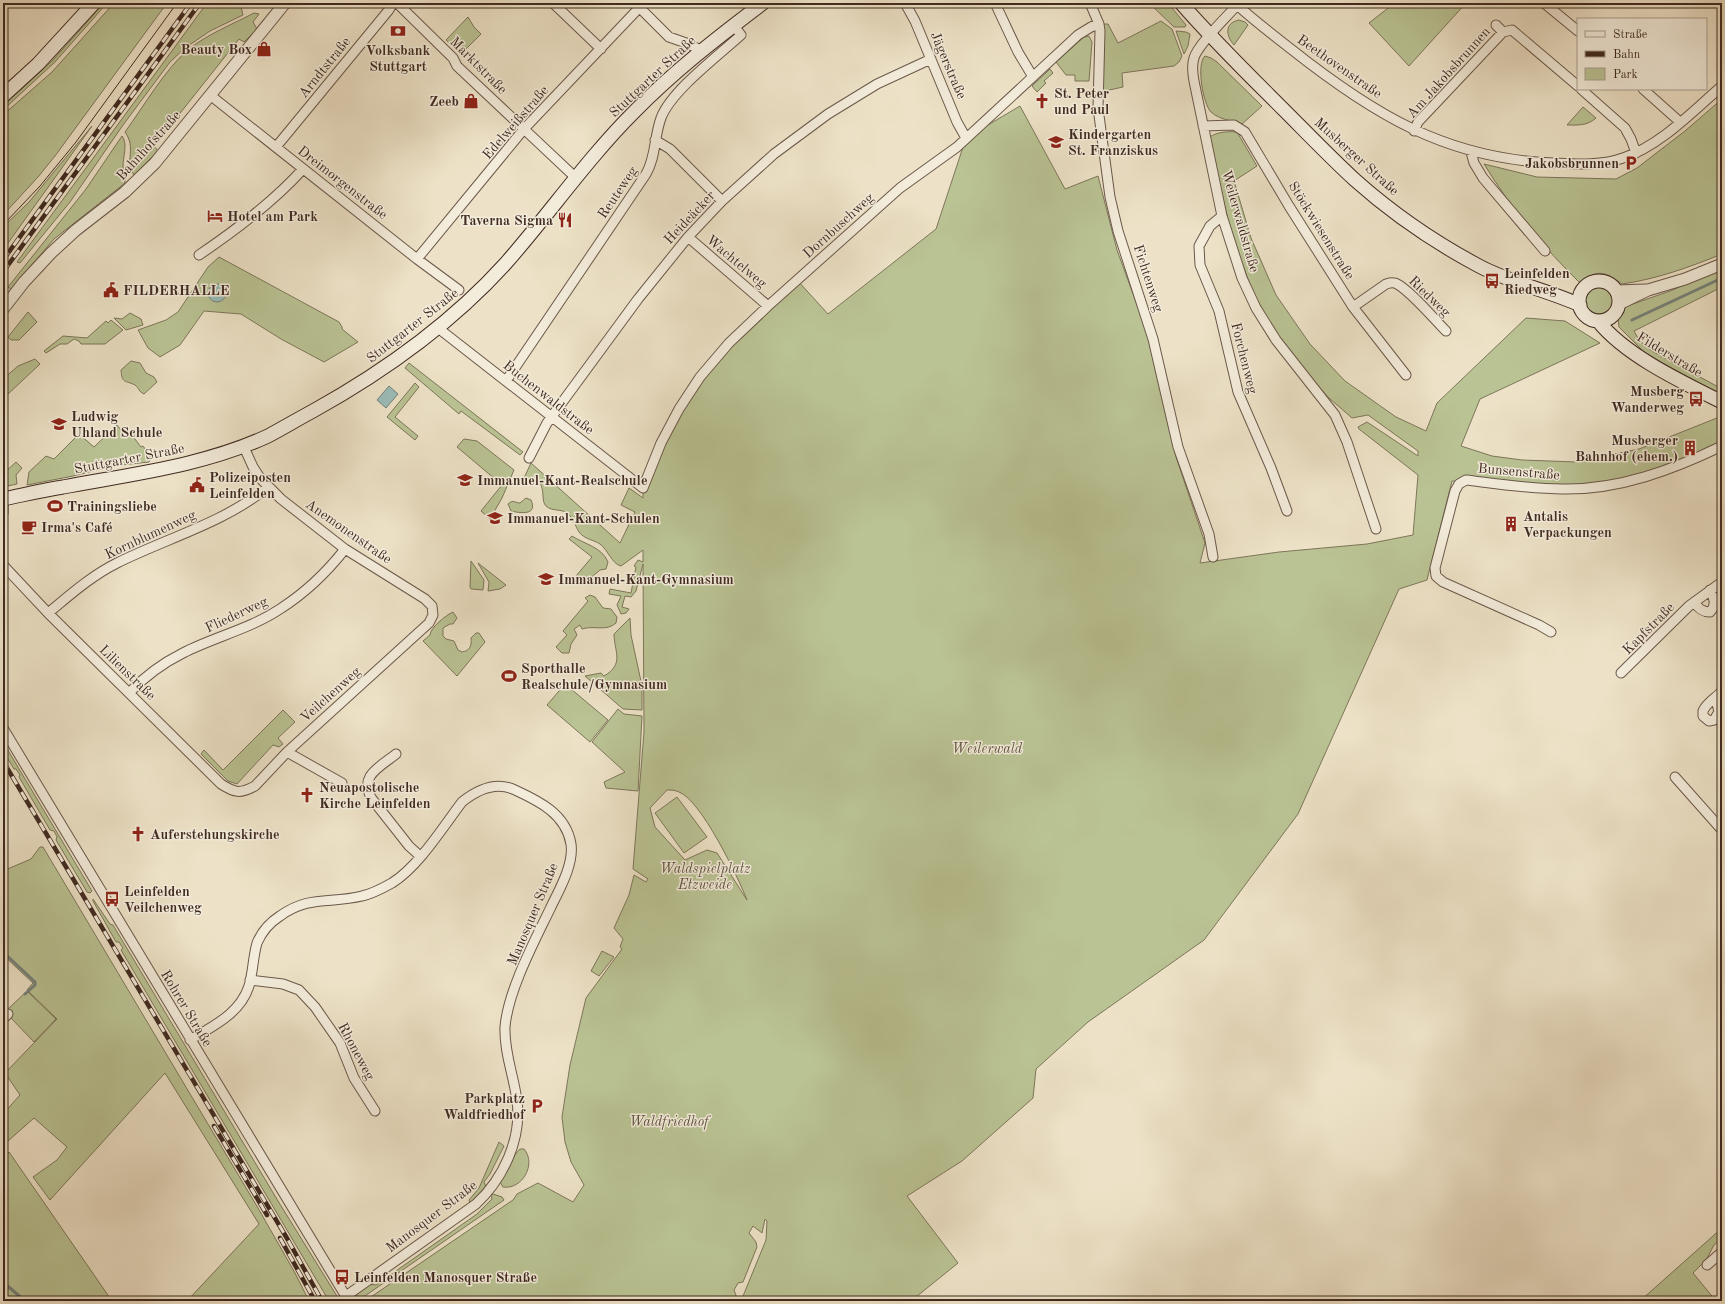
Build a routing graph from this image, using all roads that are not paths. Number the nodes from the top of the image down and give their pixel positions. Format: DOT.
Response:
graph roads {
  1 [pos="94,3"];
  2 [pos="285,3"];
  3 [pos="393,3"];
  4 [pos="397,3"];
  5 [pos="553,3"];
  6 [pos="763,3"];
  7 [pos="905,3"];
  8 [pos="995,3"];
  9 [pos="1090,3"];
  10 [pos="1181,3"];
  11 [pos="1544,3"];
  12 [pos="1236,4"];
  13 [pos="637,5"];
  14 [pos="1099,24"];
  15 [pos="1496,25"];
  16 [pos="734,26"];
  17 [pos="1577,30"];
  18 [pos="1503,32"];
  19 [pos="1210,36"];
  20 [pos="601,49"];
  21 [pos="702,51"];
  22 [pos="931,59"];
  23 [pos="1033,77"];
  24 [pos="1577,85"];
  25 [pos="1722,86"];
  26 [pos="5,90"];
  27 [pos="1582,90"];
  28 [pos="1644,90"];
  29 [pos="210,95"];
  30 [pos="1680,122"];
  31 [pos="1203,126"];
  32 [pos="524,129"];
  33 [pos="1414,131"];
  34 [pos="966,138"];
  35 [pos="655,140"];
  36 [pos="276,147"];
  37 [pos="1471,152"];
  38 [pos="1636,153"];
  39 [pos="303,169"];
  40 [pos="576,178"];
  41 [pos="722,201"];
  42 [pos="1222,216"];
  43 [pos="688,237"];
  44 [pos="1545,251"];
  45 [pos="199,255"];
  46 [pos="417,259"];
  47 [pos="1722,264"];
  48 [pos="1542,289"];
  49 [pos="458,290"];
  50 [pos="1583,290"];
  51 [pos="1648,290"];
  52 [pos="1616,291"];
  53 [pos="1619,304"];
  54 [pos="1580,305"];
  55 [pos="768,306"];
  56 [pos="1353,307"];
  57 [pos="3,310"];
  58 [pos="1612,316"];
  59 [pos="1598,321"];
  60 [pos="438,328"];
  61 [pos="1446,331"];
  62 [pos="1624,345"];
  63 [pos="1406,375"];
  64 [pos="506,380"];
  65 [pos="1722,402"];
  66 [pos="552,416"];
  67 [pos="244,445"];
  68 [pos="1722,446"];
  69 [pos="529,458"];
  70 [pos="268,487"];
  71 [pos="643,488"];
  72 [pos="3,499"];
  73 [pos="1287,511"];
  74 [pos="3,513"];
  75 [pos="1376,529"];
  76 [pos="345,549"];
  77 [pos="1213,557"];
  78 [pos="3,565"];
  79 [pos="1722,582"];
  80 [pos="1710,590"];
  81 [pos="1694,602"];
  82 [pos="433,611"];
  83 [pos="48,613"];
  84 [pos="1551,632"];
  85 [pos="1621,673"];
  86 [pos="1722,691"];
  87 [pos="129,693"];
  88 [pos="1716,699"];
  89 [pos="3,728"];
  90 [pos="288,752"];
  91 [pos="396,754"];
  92 [pos="1675,777"];
  93 [pos="342,782"];
  94 [pos="239,791"];
  95 [pos="1722,830"];
  96 [pos="420,856"];
  97 [pos="250,980"];
  98 [pos="190,1040"];
  99 [pos="375,1111"];
  100 [pos="1722,1252"];
  101 [pos="1707,1265"];
  102 [pos="347,1298"];
  1 -- 26 [label="main road"];
  2 -- 29 [label="street, Bahnhofstraße"];
  3 -- 36 [label="street, Arndtstraße"];
  4 -- 32 [label="street, Marktstraße"];
  5 -- 20 [label="street"];
  6 -- 16 [label="main road, Stuttgarter Straße"];
  7 -- 22 [label="street, Jägerstraße"];
  8 -- 23 [label="street"];
  9 -- 14 [label="street, Fichtenweg"];
  10 -- 19 [label="main road, Musberger Straße"];
  11 -- 17 [label="street"];
  12 -- 19 [label="street, Beethovenstraße"];
  12 -- 33 [label="street, Beethovenstraße"];
  13 -- 20 [label="street, Edelweißstraße"];
  13 -- 21 [label="street"];
  14 -- 23 [label="street, Dornbuschweg"];
  14 -- 77 [label="street, Fichtenweg"];
  15 -- 18 [label="street, Am Jakobsbrunnen"];
  16 -- 21 [label="main road, Stuttgarter Straße"];
  16 -- 35 [label="street, Reuteweg"];
  18 -- 24 [label="street, Am Jakobsbrunnen"];
  18 -- 33 [label="street, Am Jakobsbrunnen"];
  19 -- 31 [label="street, Weilerwaldstraße"];
  19 -- 48 [label="main road, Musberger Straße"];
  20 -- 32 [label="street, Edelweißstraße"];
  21 -- 40 [label="main road, Stuttgarter Straße"];
  22 -- 34 [label="street, Jägerstraße"];
  22 -- 41 [label="street, Heideäcker"];
  23 -- 34 [label="street, Dornbuschweg"];
  25 -- 30 [label="street, Beethovenstraße"];
  27 -- 38 [label="street"];
  28 -- 30 [label="street"];
  29 -- 36 [label="street, Dreimorgenstraße"];
  29 -- 57 [label="street, Bahnhofstraße"];
  30 -- 38 [label="street, Beethovenstraße"];
  31 -- 42 [label="street, Weilerwaldstraße"];
  31 -- 56 [label="street, Stöckwiesenstraße"];
  32 -- 40 [label="street, Marktstraße"];
  32 -- 46 [label="street, Edelweißstraße"];
  33 -- 37 [label="street, Beethovenstraße"];
  34 -- 55 [label="street, Dornbuschweg"];
  35 -- 41 [label="street"];
  35 -- 64 [label="street, Reuteweg"];
  36 -- 39 [label="street, Dreimorgenstraße"];
  37 -- 38 [label="street, Beethovenstraße"];
  37 -- 44 [label="street"];
  39 -- 45 [label="street"];
  39 -- 46 [label="street, Dreimorgenstraße"];
  40 -- 60 [label="main road, Stuttgarter Straße"];
  41 -- 43 [label="street, Heideäcker"];
  42 -- 73 [label="street, Forchenweg"];
  42 -- 75 [label="street, Weilerwaldstraße"];
  43 -- 55 [label="street, Wachtelweg"];
  43 -- 66 [label="street, Heideäcker"];
  46 -- 49 [label="street, Dreimorgenstraße"];
  47 -- 51 [label="street"];
  48 -- 50 [label="main road, Musberger Straße"];
  48 -- 54 [label="main road, Musberger Straße"];
  50 -- 52 [label="main road"];
  50 -- 54 [label="main road"];
  51 -- 52 [label="street"];
  51 -- 53 [label="street"];
  52 -- 53 [label="main road"];
  53 -- 58 [label="main road"];
  54 -- 59 [label="main road"];
  55 -- 71 [label="street, Dornbuschweg"];
  56 -- 61 [label="street, Riedweg"];
  56 -- 63 [label="street, Stöckwiesenstraße"];
  58 -- 59 [label="main road"];
  58 -- 62 [label="main road, Filderstraße"];
  59 -- 62 [label="main road, Filderstraße"];
  60 -- 64 [label="street, Buchenwaldstraße"];
  60 -- 67 [label="main road, Stuttgarter Straße"];
  62 -- 65 [label="main road, Filderstraße"];
  64 -- 66 [label="street, Buchenwaldstraße"];
  66 -- 69 [label="street, Heideäcker"];
  66 -- 71 [label="street, Buchenwaldstraße"];
  67 -- 70 [label="street, Anemonenstraße"];
  67 -- 72 [label="main road, Stuttgarter Straße"];
  68 -- 84 [label="street, Bunsenstraße"];
  70 -- 76 [label="street, Anemonenstraße"];
  70 -- 83 [label="street, Kornblumenweg"];
  72 -- 74 [label="street"];
  76 -- 82 [label="street, Anemonenstraße"];
  76 -- 87 [label="street, Fliederweg"];
  78 -- 83 [label="street, Lilienstraße"];
  79 -- 80 [label="street, Kapfstraße"];
  80 -- 81 [label="street, Kapfstraße"];
  80 -- 81 [label="street, Kapfstraße"];
  81 -- 85 [label="street, Kapfstraße"];
  82 -- 90 [label="street, Veilchenweg"];
  83 -- 87 [label="street, Lilienstraße"];
  86 -- 88 [label="street"];
  87 -- 94 [label="street, Lilienstraße"];
  89 -- 98 [label="street, Rohrer Straße"];
  90 -- 93 [label="street"];
  90 -- 94 [label="street, Veilchenweg"];
  91 -- 96 [label="street"];
  92 -- 95 [label="street"];
  96 -- 97 [label="street, Manosquer Straße"];
  96 -- 102 [label="street, Manosquer Straße"];
  97 -- 98 [label="street, Manosquer Straße"];
  97 -- 99 [label="street, Rhoneweg"];
  98 -- 102 [label="street, Rohrer Straße"];
  100 -- 101 [label="street"];
}
